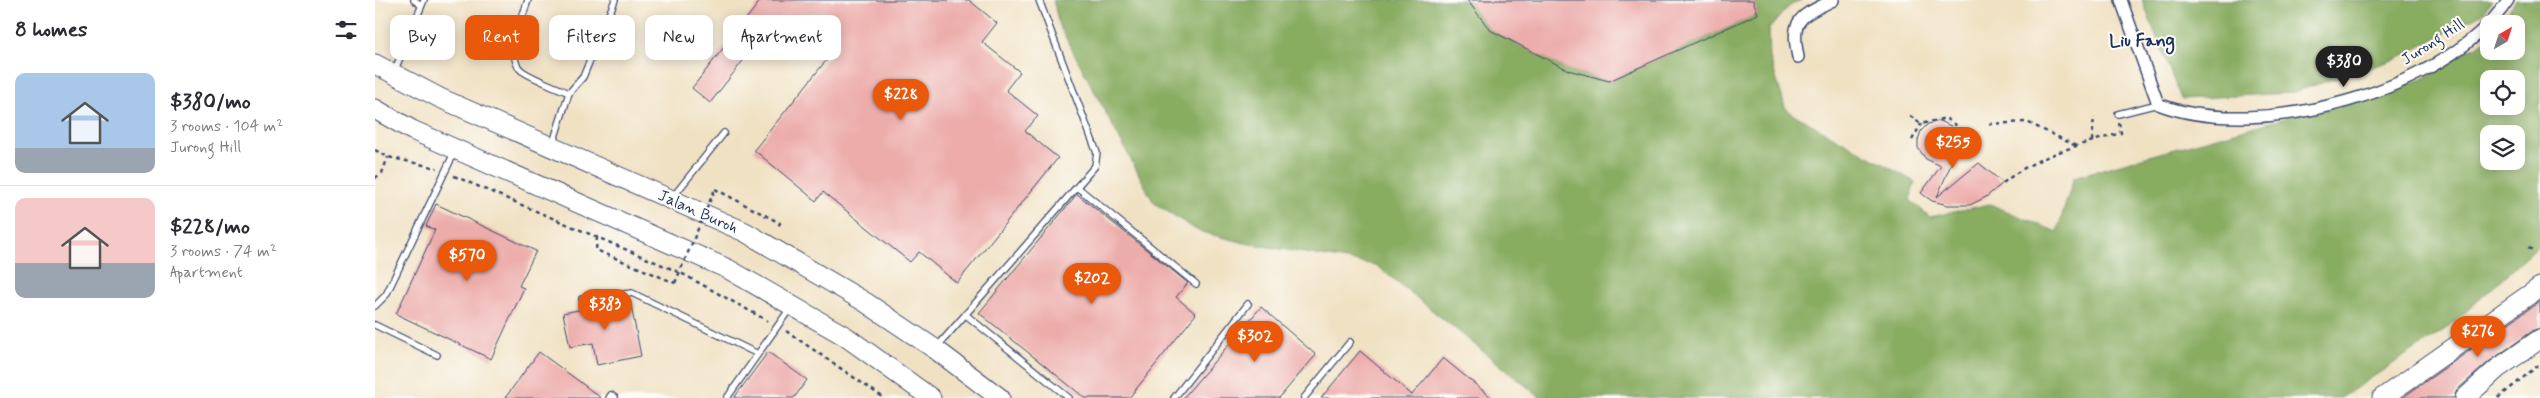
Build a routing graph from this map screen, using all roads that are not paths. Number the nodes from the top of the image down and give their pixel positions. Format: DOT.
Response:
graph roads {
  1 [pos="414,0"];
  2 [pos="528,0"];
  3 [pos="615,0"];
  4 [pos="1039,0"];
  5 [pos="1833,0"];
  6 [pos="2121,0"];
  7 [pos="2508,0"];
  8 [pos="423,3"];
  9 [pos="1798,57"];
  10 [pos="375,64"];
  11 [pos="393,74"];
  12 [pos="569,93"];
  13 [pos="2158,104"];
  14 [pos="375,109"];
  15 [pos="2118,114"];
  16 [pos="724,133"];
  17 [pos="551,147"];
  18 [pos="456,149"];
  19 [pos="1077,187"];
  20 [pos="671,200"];
  21 [pos="1196,284"];
  22 [pos="2540,287"];
  23 [pos="582,299"];
  24 [pos="1248,304"];
  25 [pos="375,306"];
  26 [pos="792,306"];
  27 [pos="966,314"];
  28 [pos="375,325"];
  29 [pos="2474,334"];
  30 [pos="2540,339"];
  31 [pos="1350,342"];
  32 [pos="935,349"];
  33 [pos="758,354"];
  34 [pos="437,355"];
  35 [pos="2497,370"];
  36 [pos="609,398"];
  37 [pos="615,398"];
  38 [pos="727,398"];
  39 [pos="931,398"];
  40 [pos="1000,398"];
  41 [pos="1069,398"];
  42 [pos="1174,398"];
  43 [pos="1304,398"];
  44 [pos="2383,398"];
  45 [pos="2404,398"];
  46 [pos="2455,398"];
  47 [pos="2465,398"];
  1 -- 8 [label="lane"];
  2 -- 12 [label="lane"];
  3 -- 12 [label="lane"];
  4 -- 19 [label="lane"];
  5 -- 9 [label="street"];
  6 -- 13 [label="street"];
  7 -- 13 [label="street, Jurong Hill"];
  8 -- 11 [label="lane"];
  10 -- 11 [label="main road, Jalan Buroh"];
  11 -- 17 [label="main road, Jalan Buroh"];
  12 -- 17 [label="lane"];
  13 -- 15 [label="lane"];
  14 -- 18 [label="main road"];
  16 -- 20 [label="lane"];
  17 -- 20 [label="main road, Jalan Buroh"];
  18 -- 25 [label="lane"];
  18 -- 26 [label="main road"];
  19 -- 21 [label="lane"];
  19 -- 27 [label="lane"];
  20 -- 32 [label="main road, Jalan Buroh"];
  22 -- 29 [label="main road"];
  23 -- 33 [label="lane"];
  24 -- 42 [label="lane"];
  26 -- 33 [label="lane"];
  26 -- 39 [label="main road"];
  27 -- 32 [label="lane"];
  27 -- 41 [label="lane"];
  28 -- 34 [label="lane"];
  29 -- 44 [label="main road"];
  29 -- 45 [label="main road"];
  30 -- 35 [label="main road"];
  31 -- 43 [label="lane"];
  32 -- 40 [label="main road, Jalan Buroh"];
  33 -- 38 [label="lane"];
  35 -- 46 [label="main road"];
  35 -- 47 [label="main road"];
  36 -- 37 [label="lane"];
}
